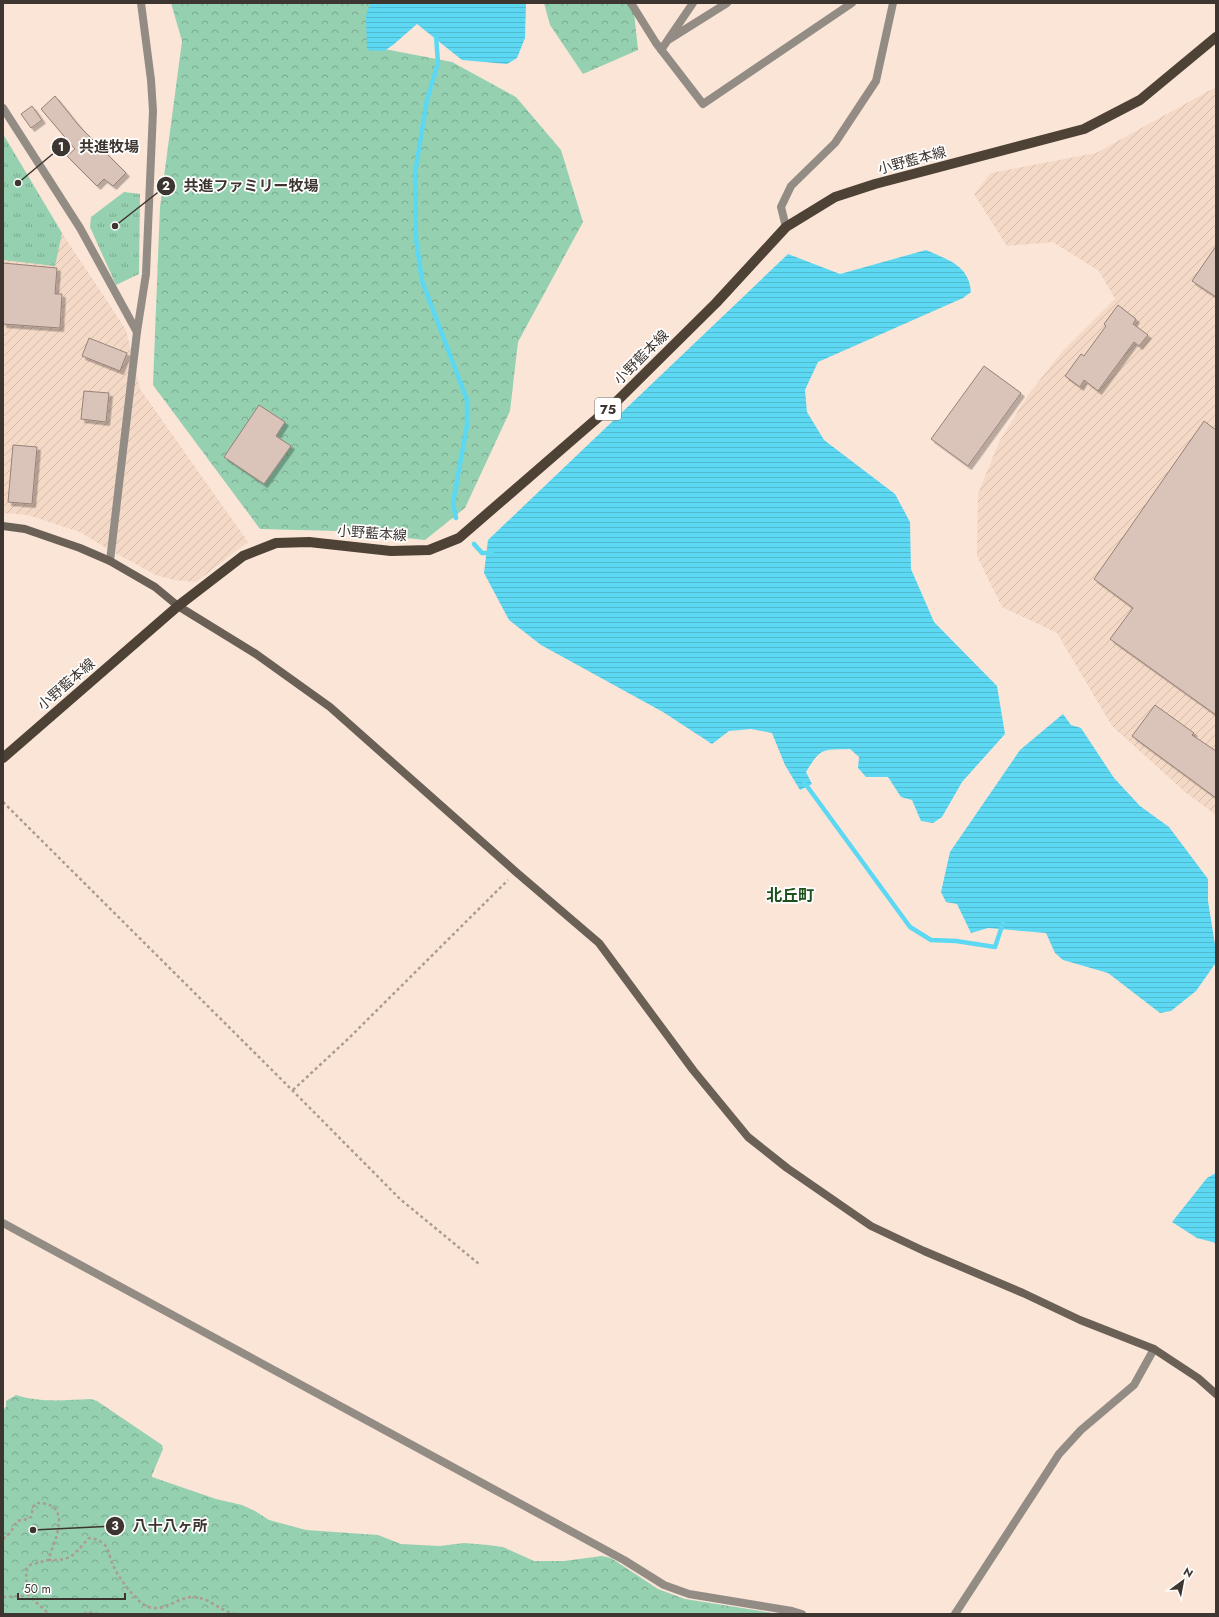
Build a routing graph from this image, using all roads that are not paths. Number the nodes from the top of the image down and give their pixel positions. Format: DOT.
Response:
graph roads {
  1 [pos="141,3"];
  2 [pos="631,3"];
  3 [pos="693,3"];
  4 [pos="727,3"];
  5 [pos="852,3"];
  6 [pos="893,3"];
  7 [pos="1216,37"];
  8 [pos="668,40"];
  9 [pos="661,50"];
  10 [pos="3,108"];
  11 [pos="786,227"];
  12 [pos="137,332"];
  13 [pos="3,526"];
  14 [pos="110,561"];
  15 [pos="178,606"];
  16 [pos="3,758"];
  17 [pos="3,1224"];
  18 [pos="1154,1349"];
  19 [pos="1216,1394"];
  20 [pos="802,1614"];
  21 [pos="955,1614"];
  1 -- 12 [label="street"];
  2 -- 9 [label="street"];
  3 -- 8 [label="street"];
  4 -- 8 [label="street"];
  5 -- 9 [label="street"];
  6 -- 11 [label="street"];
  7 -- 11 [label="main road, 小野藍本線 / 75"];
  8 -- 9 [label="street"];
  10 -- 12 [label="street"];
  11 -- 15 [label="main road, 小野藍本線 / 75"];
  12 -- 14 [label="street"];
  13 -- 14 [label="street"];
  14 -- 15 [label="street"];
  15 -- 16 [label="main road, 小野藍本線 / 75"];
  15 -- 18 [label="street"];
  17 -- 20 [label="street"];
  18 -- 19 [label="street"];
  18 -- 21 [label="street"];
}
